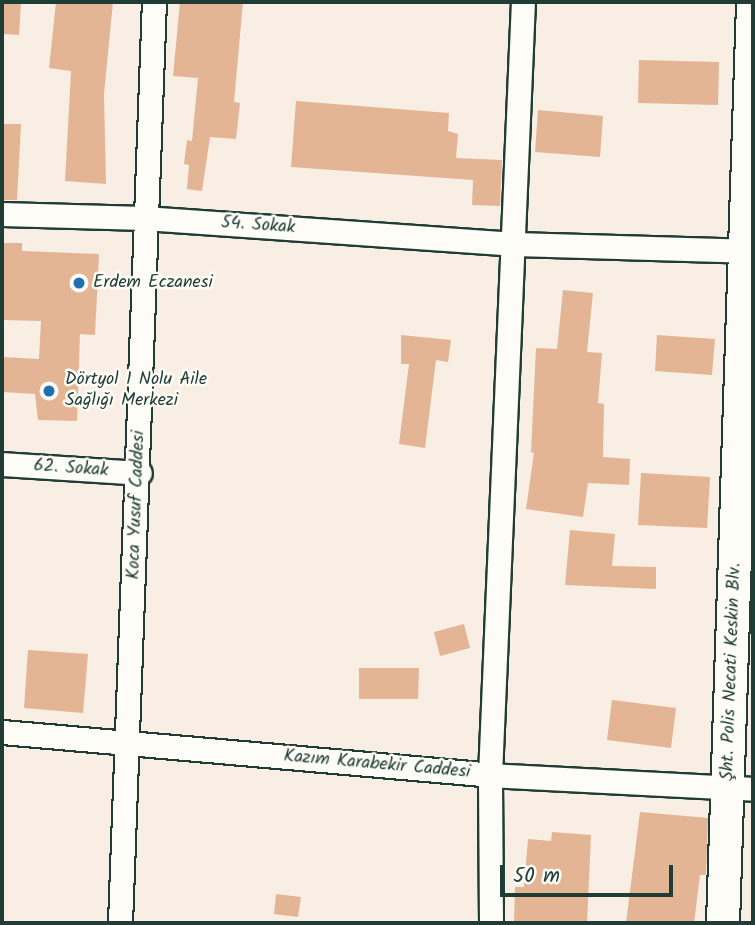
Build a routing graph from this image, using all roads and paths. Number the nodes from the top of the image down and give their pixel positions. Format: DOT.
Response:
graph roads {
  1 [pos="154,2"];
  2 [pos="523,2"];
  3 [pos="753,2"];
  4 [pos="2,214"];
  5 [pos="144,218"];
  6 [pos="515,244"];
  7 [pos="746,251"];
  8 [pos="2,464"];
  9 [pos="140,473"];
  10 [pos="2,732"];
  11 [pos="125,744"];
  12 [pos="490,775"];
  13 [pos="740,787"];
  14 [pos="120,923"];
  15 [pos="491,923"];
  16 [pos="723,923"];
  1 -- 5 [label="street, Koca Yusuf Caddesi"];
  2 -- 6 [label="street"];
  3 -- 7 [label="street, Şht. Polis Necati Keskin Blv."];
  4 -- 5 [label="street, 54. Sokak"];
  5 -- 6 [label="street, 54. Sokak"];
  5 -- 9 [label="street, Koca Yusuf Caddesi"];
  6 -- 7 [label="street, 54. Sokak"];
  6 -- 12 [label="street"];
  7 -- 13 [label="street, Şht. Polis Necati Keskin Blv."];
  8 -- 9 [label="street, 62. Sokak"];
  9 -- 11 [label="street, Koca Yusuf Caddesi"];
  10 -- 11 [label="street, Kazım Karabekir Caddesi"];
  11 -- 12 [label="street, Kazım Karabekir Caddesi"];
  11 -- 14 [label="street, Koca Yusuf Caddesi"];
  12 -- 13 [label="street, Kazım Karabekir Caddesi"];
  12 -- 15 [label="street"];
  13 -- 16 [label="street, Şht. Polis Necati Keskin Blv."];
}
